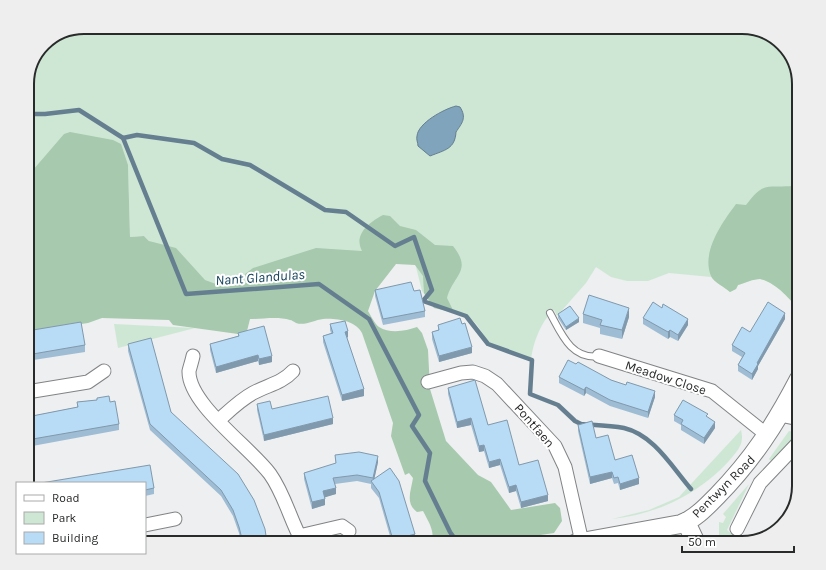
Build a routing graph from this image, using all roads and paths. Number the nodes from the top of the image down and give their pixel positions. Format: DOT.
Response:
graph roads {
  1 [pos="550,313"];
  2 [pos="193,356"];
  3 [pos="599,356"];
  4 [pos="104,371"];
  5 [pos="293,371"];
  6 [pos="428,382"];
  7 [pos="34,391"];
  8 [pos="792,392"];
  9 [pos="780,415"];
  10 [pos="792,418"];
  11 [pos="219,420"];
  12 [pos="767,435"];
  13 [pos="792,449"];
  14 [pos="175,519"];
  15 [pos="686,522"];
  16 [pos="146,525"];
  17 [pos="737,529"];
  18 [pos="349,531"];
  19 [pos="298,536"];
  20 [pos="314,536"];
  21 [pos="578,536"];
  22 [pos="615,536"];
  23 [pos="693,536"];
  1 -- 3 [label="lane"];
  2 -- 11 [label="street"];
  3 -- 12 [label="street, Meadow Close"];
  4 -- 7 [label="street"];
  5 -- 11 [label="street"];
  6 -- 21 [label="street, Pontfaen"];
  8 -- 9 [label="street, Pentwyn Road"];
  9 -- 10 [label="street"];
  9 -- 12 [label="street, Pentwyn Road"];
  11 -- 19 [label="street"];
  12 -- 15 [label="street, Pentwyn Road"];
  13 -- 17 [label="street"];
  14 -- 16 [label="street"];
  15 -- 22 [label="street, Pentwyn Road"];
  15 -- 23 [label="street"];
  18 -- 20 [label="street"];
}
